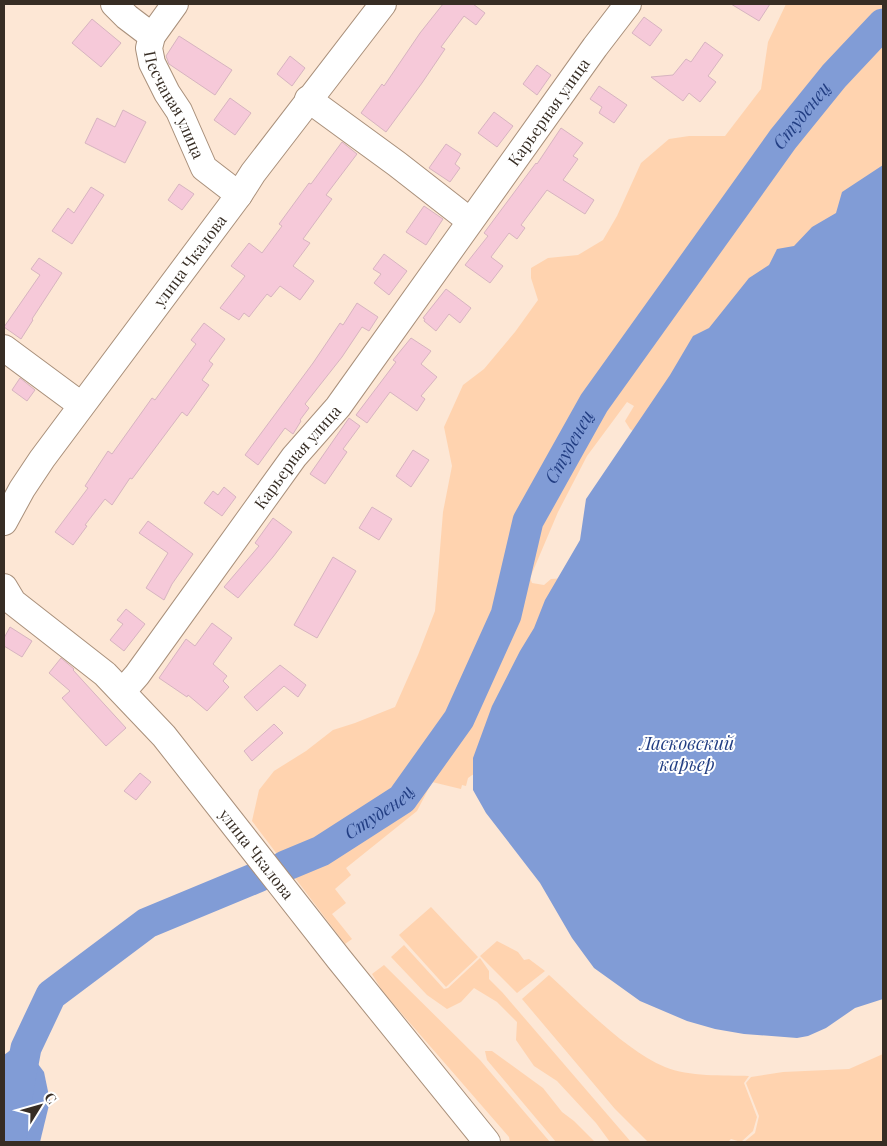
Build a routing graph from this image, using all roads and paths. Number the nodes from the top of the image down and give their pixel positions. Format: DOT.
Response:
graph roads {
  1 [pos="114,4"];
  2 [pos="175,4"];
  3 [pos="383,4"];
  4 [pos="628,4"];
  5 [pos="152,36"];
  6 [pos="308,99"];
  7 [pos="238,194"];
  8 [pos="470,221"];
  9 [pos="4,348"];
  10 [pos="81,405"];
  11 [pos="4,522"];
  12 [pos="4,588"];
  13 [pos="123,691"];
  14 [pos="487,1142"];
  1 -- 5 [label="street"];
  2 -- 5 [label="street, Песчаная улица"];
  3 -- 6 [label="street, улица Чкалова"];
  4 -- 8 [label="street, Карьерная улица"];
  5 -- 7 [label="street, Песчаная улица"];
  6 -- 7 [label="street, улица Чкалова"];
  6 -- 8 [label="street"];
  7 -- 10 [label="street, улица Чкалова"];
  8 -- 13 [label="street, Карьерная улица"];
  9 -- 10 [label="street"];
  10 -- 11 [label="street, улица Чкалова"];
  12 -- 13 [label="street, улица Чкалова"];
  13 -- 14 [label="street, улица Чкалова"];
}
